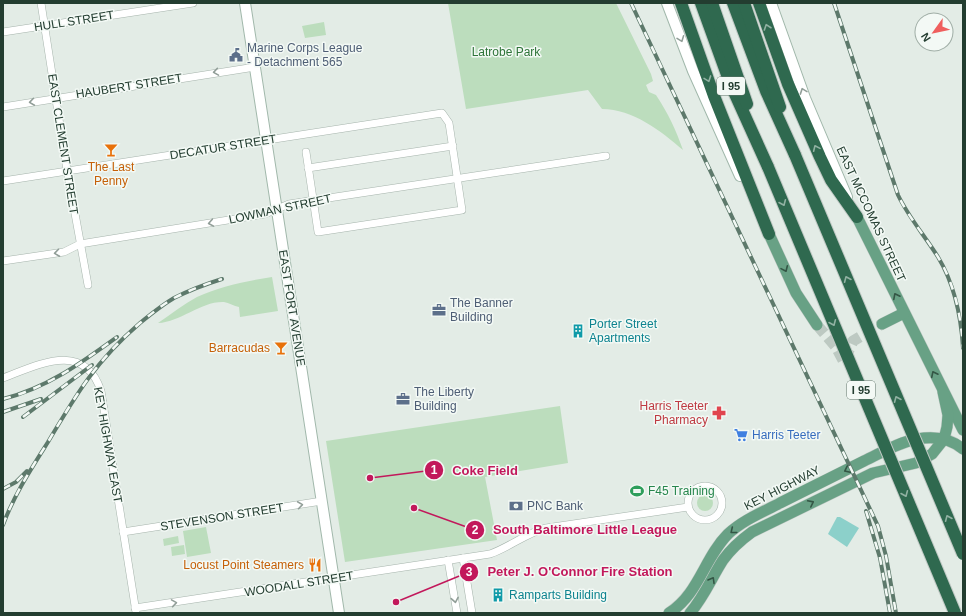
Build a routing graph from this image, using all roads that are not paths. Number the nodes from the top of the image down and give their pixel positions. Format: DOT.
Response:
graph roads {
  1 [pos="41,3"];
  2 [pos="193,3"];
  3 [pos="245,3"];
  4 [pos="667,3"];
  5 [pos="681,3"];
  6 [pos="701,3"];
  7 [pos="712,3"];
  8 [pos="733,3"];
  9 [pos="744,3"];
  10 [pos="759,3"];
  11 [pos="771,3"];
  12 [pos="44,25"];
  13 [pos="3,32"];
  14 [pos="254,66"];
  15 [pos="56,98"];
  16 [pos="3,107"];
  17 [pos="266,140"];
  18 [pos="453,146"];
  19 [pos="306,152"];
  20 [pos="795,155"];
  21 [pos="606,156"];
  22 [pos="768,167"];
  23 [pos="308,168"];
  24 [pos="67,171"];
  25 [pos="457,178"];
  26 [pos="3,181"];
  27 [pos="314,200"];
  28 [pos="276,209"];
  29 [pos="857,217"];
  30 [pos="769,234"];
  31 [pos="80,244"];
  32 [pos="3,261"];
  33 [pos="88,285"];
  34 [pos="904,313"];
  35 [pos="882,324"];
  36 [pos="817,325"];
  37 [pos="3,378"];
  38 [pos="943,392"];
  39 [pos="963,430"];
  40 [pos="944,438"];
  41 [pos="963,449"];
  42 [pos="322,501"];
  43 [pos="688,507"];
  44 [pos="123,532"];
  45 [pos="963,554"];
  46 [pos="463,558"];
  47 [pos="448,560"];
  48 [pos="333,579"];
  49 [pos="135,611"];
  50 [pos="339,613"];
  51 [pos="457,613"];
  52 [pos="472,613"];
  53 [pos="669,613"];
  54 [pos="690,613"];
  55 [pos="955,613"];
  1 -- 12 [label="street, EAST CLEMENT STREET"];
  2 -- 12 [label="street, HULL STREET"];
  3 -- 14 [label="street, EAST FORT AVENUE"];
  4 -- 30 [label="street, one-way"];
  5 -- 30 [label="highway, one-way"];
  6 -- 22 [label="highway, I 95"];
  7 -- 22 [label="highway, I 95"];
  8 -- 20 [label="highway, I 95"];
  9 -- 20 [label="highway, I 95"];
  29 -- 10 [label="highway, one-way"];
  29 -- 11 [label="street, EAST MCCOMAS STREET, one-way"];
  12 -- 13 [label="street, HULL STREET"];
  12 -- 15 [label="street, EAST CLEMENT STREET"];
  14 -- 15 [label="street, HAUBERT STREET, one-way"];
  14 -- 17 [label="street, EAST FORT AVENUE"];
  15 -- 16 [label="street, HAUBERT STREET, one-way"];
  15 -- 24 [label="street, EAST CLEMENT STREET"];
  17 -- 18 [label="street, DECATUR STREET"];
  17 -- 24 [label="street, DECATUR STREET"];
  17 -- 28 [label="street, EAST FORT AVENUE"];
  18 -- 23 [label="street"];
  18 -- 25 [label="street"];
  19 -- 23 [label="street"];
  45 -- 20 [label="highway, I 95, one-way, bridge"];
  21 -- 25 [label="street, LOWMAN STREET"];
  22 -- 55 [label="highway, I 95, one-way, bridge"];
  23 -- 27 [label="street"];
  24 -- 26 [label="street, DECATUR STREET"];
  24 -- 31 [label="street, EAST CLEMENT STREET"];
  25 -- 27 [label="street, LOWMAN STREET"];
  25 -- 27 [label="street"];
  27 -- 28 [label="street, LOWMAN STREET"];
  28 -- 31 [label="street, LOWMAN STREET, one-way"];
  28 -- 42 [label="street, EAST FORT AVENUE"];
  34 -- 29 [label="main road, EAST MCCOMAS STREET, one-way"];
  30 -- 36 [label="main road, one-way"];
  31 -- 32 [label="street, LOWMAN STREET, one-way"];
  31 -- 33 [label="street, EAST CLEMENT STREET"];
  34 -- 35 [label="main road"];
  38 -- 34 [label="main road, EAST MCCOMAS STREET, one-way"];
  37 -- 44 [label="street, KEY HIGHWAY EAST"];
  38 -- 39 [label="main road, EAST MCCOMAS STREET"];
  38 -- 40 [label="main road"];
  40 -- 41 [label="main road"];
  40 -- 53 [label="main road, KEY HIGHWAY, one-way"];
  54 -- 40 [label="main road, one-way"];
  44 -- 42 [label="street, STEVENSON STREET, one-way"];
  42 -- 48 [label="street, EAST FORT AVENUE"];
  43 -- 43 [label="street"];
  43 -- 46 [label="street, WOODALL STREET"];
  44 -- 49 [label="street, KEY HIGHWAY EAST"];
  46 -- 47 [label="street, WOODALL STREET"];
  46 -- 52 [label="street"];
  47 -- 48 [label="street, WOODALL STREET"];
  47 -- 51 [label="street, one-way"];
  49 -- 48 [label="street, WOODALL STREET, one-way"];
  48 -- 50 [label="street, EAST FORT AVENUE"];
}
